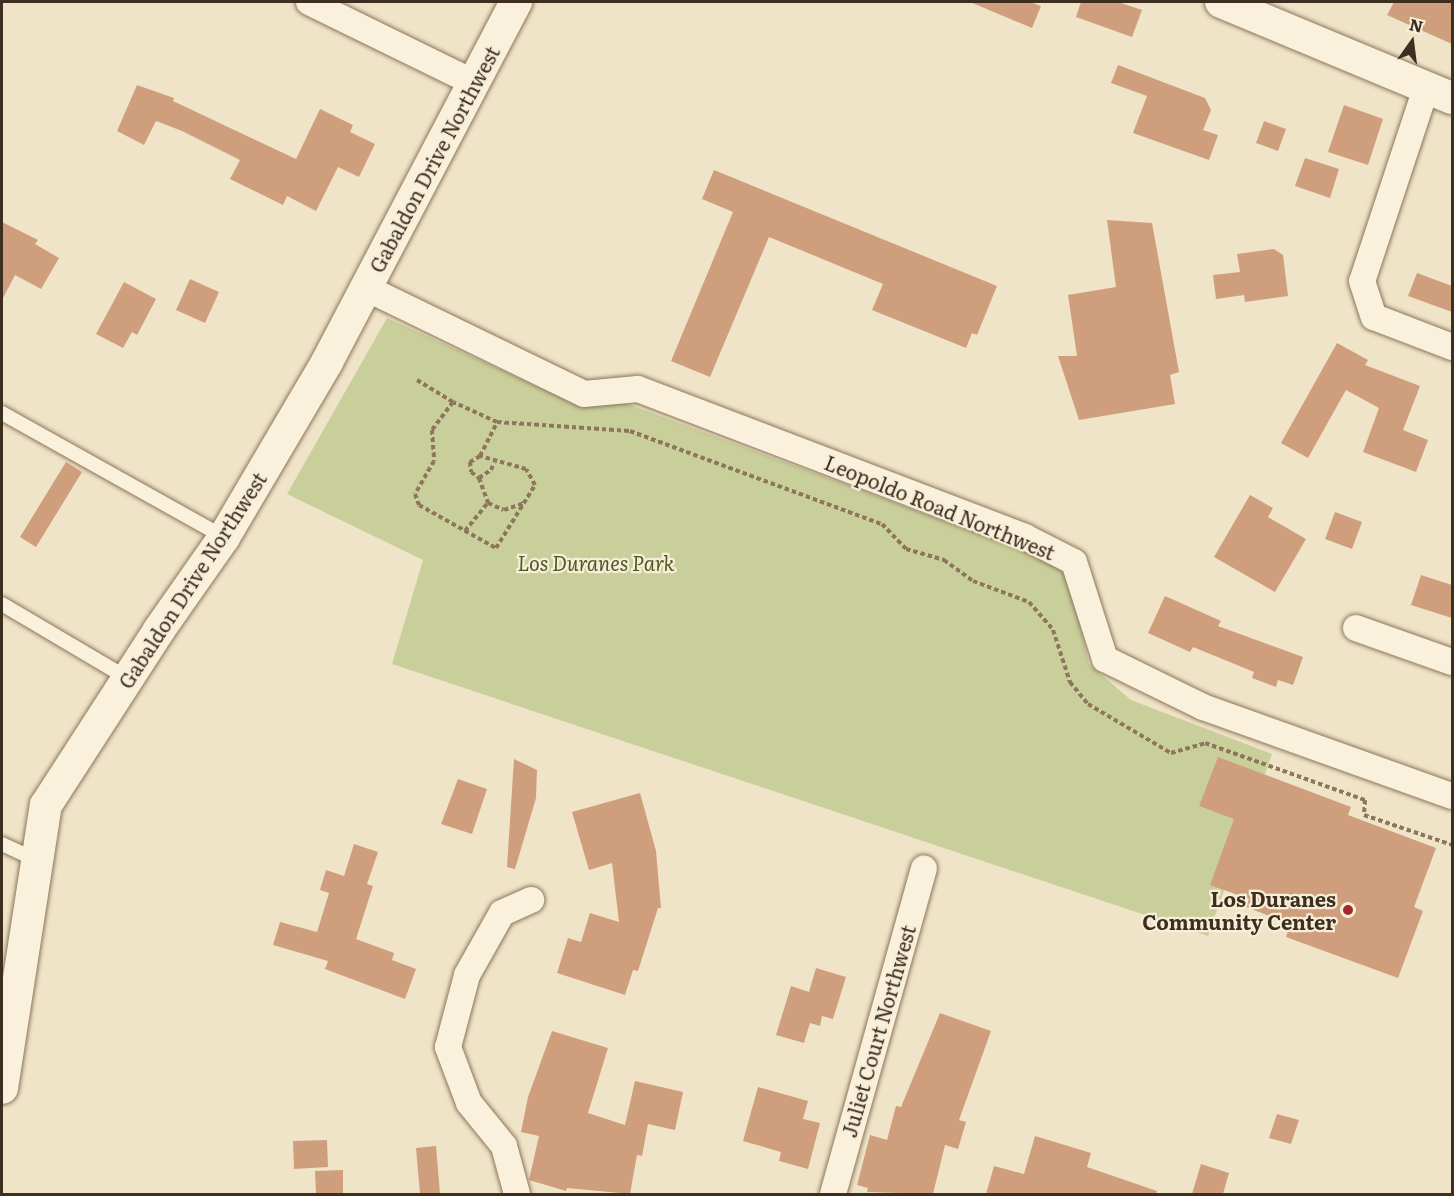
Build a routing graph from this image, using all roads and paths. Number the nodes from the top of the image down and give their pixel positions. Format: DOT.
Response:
graph roads {
  1 [pos="309,2"];
  2 [pos="516,2"];
  3 [pos="1221,2"];
  4 [pos="474,83"];
  5 [pos="1439,93"];
  6 [pos="366,288"];
  7 [pos="1452,347"];
  8 [pos="417,380"];
  9 [pos="453,402"];
  10 [pos="2,413"];
  11 [pos="497,422"];
  12 [pos="480,456"];
  13 [pos="494,463"];
  14 [pos="479,478"];
  15 [pos="488,503"];
  16 [pos="524,503"];
  17 [pos="465,531"];
  18 [pos="224,537"];
  19 [pos="2,604"];
  20 [pos="1356,628"];
  21 [pos="1452,662"];
  22 [pos="128,678"];
  23 [pos="1452,796"];
  24 [pos="2,844"];
  25 [pos="1452,845"];
  26 [pos="36,860"];
  27 [pos="924,868"];
  28 [pos="531,900"];
  29 [pos="2,1088"];
  30 [pos="517,1194"];
  31 [pos="833,1194"];
  1 -- 4 [label="street"];
  2 -- 4 [label="street, Gabaldon Drive Northwest"];
  3 -- 5 [label="street"];
  4 -- 6 [label="street, Gabaldon Drive Northwest"];
  5 -- 7 [label="street"];
  6 -- 18 [label="street, Gabaldon Drive Northwest"];
  6 -- 23 [label="street, Leopoldo Road Northwest"];
  8 -- 9 [label="path"];
  9 -- 11 [label="path"];
  9 -- 17 [label="path"];
  10 -- 18 [label="lane"];
  11 -- 12 [label="path"];
  11 -- 25 [label="path"];
  12 -- 13 [label="path"];
  12 -- 14 [label="path"];
  13 -- 14 [label="path"];
  13 -- 16 [label="path"];
  14 -- 15 [label="path"];
  15 -- 16 [label="path"];
  15 -- 17 [label="path"];
  16 -- 17 [label="path"];
  18 -- 22 [label="street, Gabaldon Drive Northwest"];
  19 -- 22 [label="lane"];
  20 -- 21 [label="street"];
  22 -- 26 [label="street, Gabaldon Drive Northwest"];
  24 -- 26 [label="lane"];
  26 -- 29 [label="street, Gabaldon Drive Northwest"];
  27 -- 31 [label="street, Juliet Court Northwest"];
  28 -- 30 [label="street"];
}
